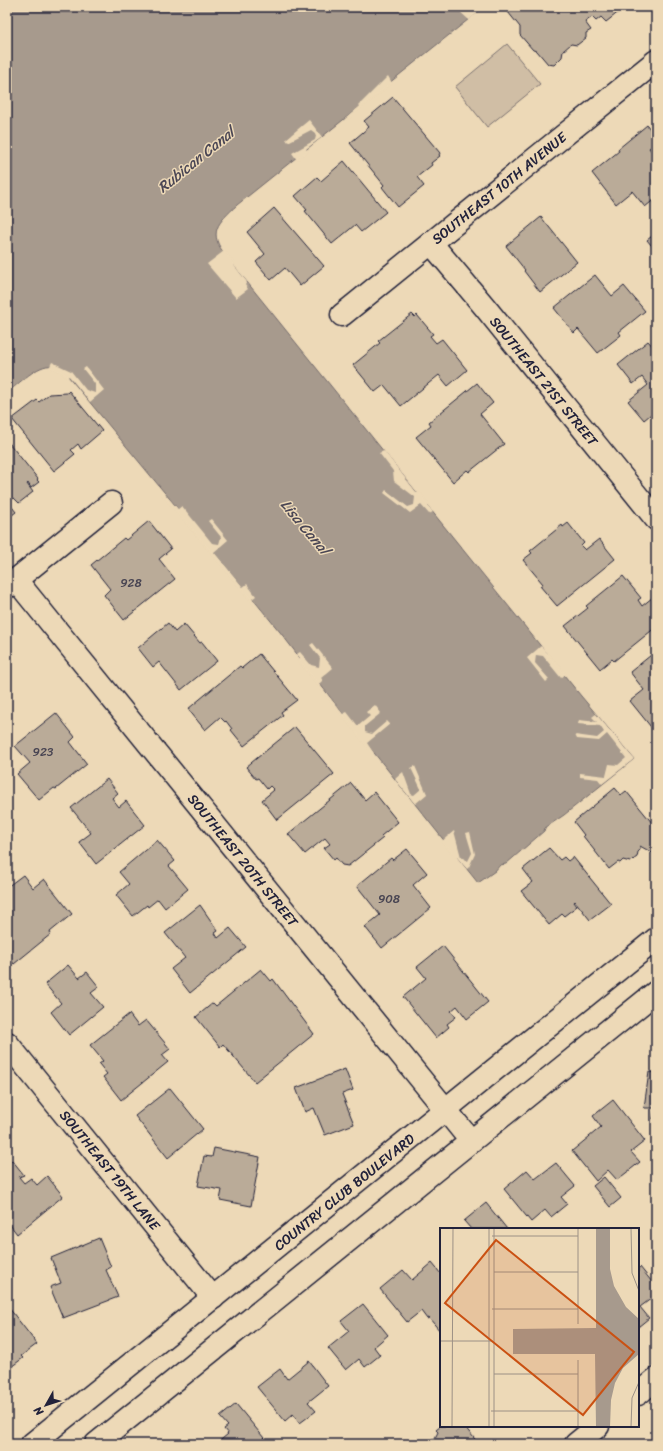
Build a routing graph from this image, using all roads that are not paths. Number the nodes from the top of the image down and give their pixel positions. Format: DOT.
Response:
graph roads {
  1 [pos="656,61"];
  2 [pos="431,243"];
  3 [pos="342,315"];
  4 [pos="111,503"];
  5 [pos="656,519"];
  6 [pos="11,583"];
  7 [pos="653,946"];
  8 [pos="656,992"];
  9 [pos="7,1043"];
  10 [pos="446,1109"];
  11 [pos="471,1141"];
  12 [pos="213,1298"];
  13 [pos="656,1379"];
  14 [pos="639,1393"];
  15 [pos="597,1427"];
  16 [pos="32,1444"];
  17 [pos="96,1444"];
  18 [pos="576,1444"];
  1 -- 2 [label="street, SOUTHEAST 10TH AVENUE"];
  2 -- 3 [label="street, SOUTHEAST 10TH AVENUE"];
  2 -- 5 [label="street, SOUTHEAST 21ST STREET"];
  4 -- 6 [label="street"];
  6 -- 10 [label="street, SOUTHEAST 20TH STREET"];
  7 -- 10 [label="street, COUNTRY CLUB BOULEVARD"];
  8 -- 11 [label="street"];
  9 -- 12 [label="street, SOUTHEAST 19TH LANE"];
  10 -- 11 [label="street, SOUTHEAST 20TH STREET"];
  10 -- 12 [label="street, COUNTRY CLUB BOULEVARD"];
  11 -- 17 [label="street"];
  12 -- 16 [label="street, COUNTRY CLUB BOULEVARD"];
  13 -- 14 [label="street"];
  15 -- 18 [label="street"];
}
